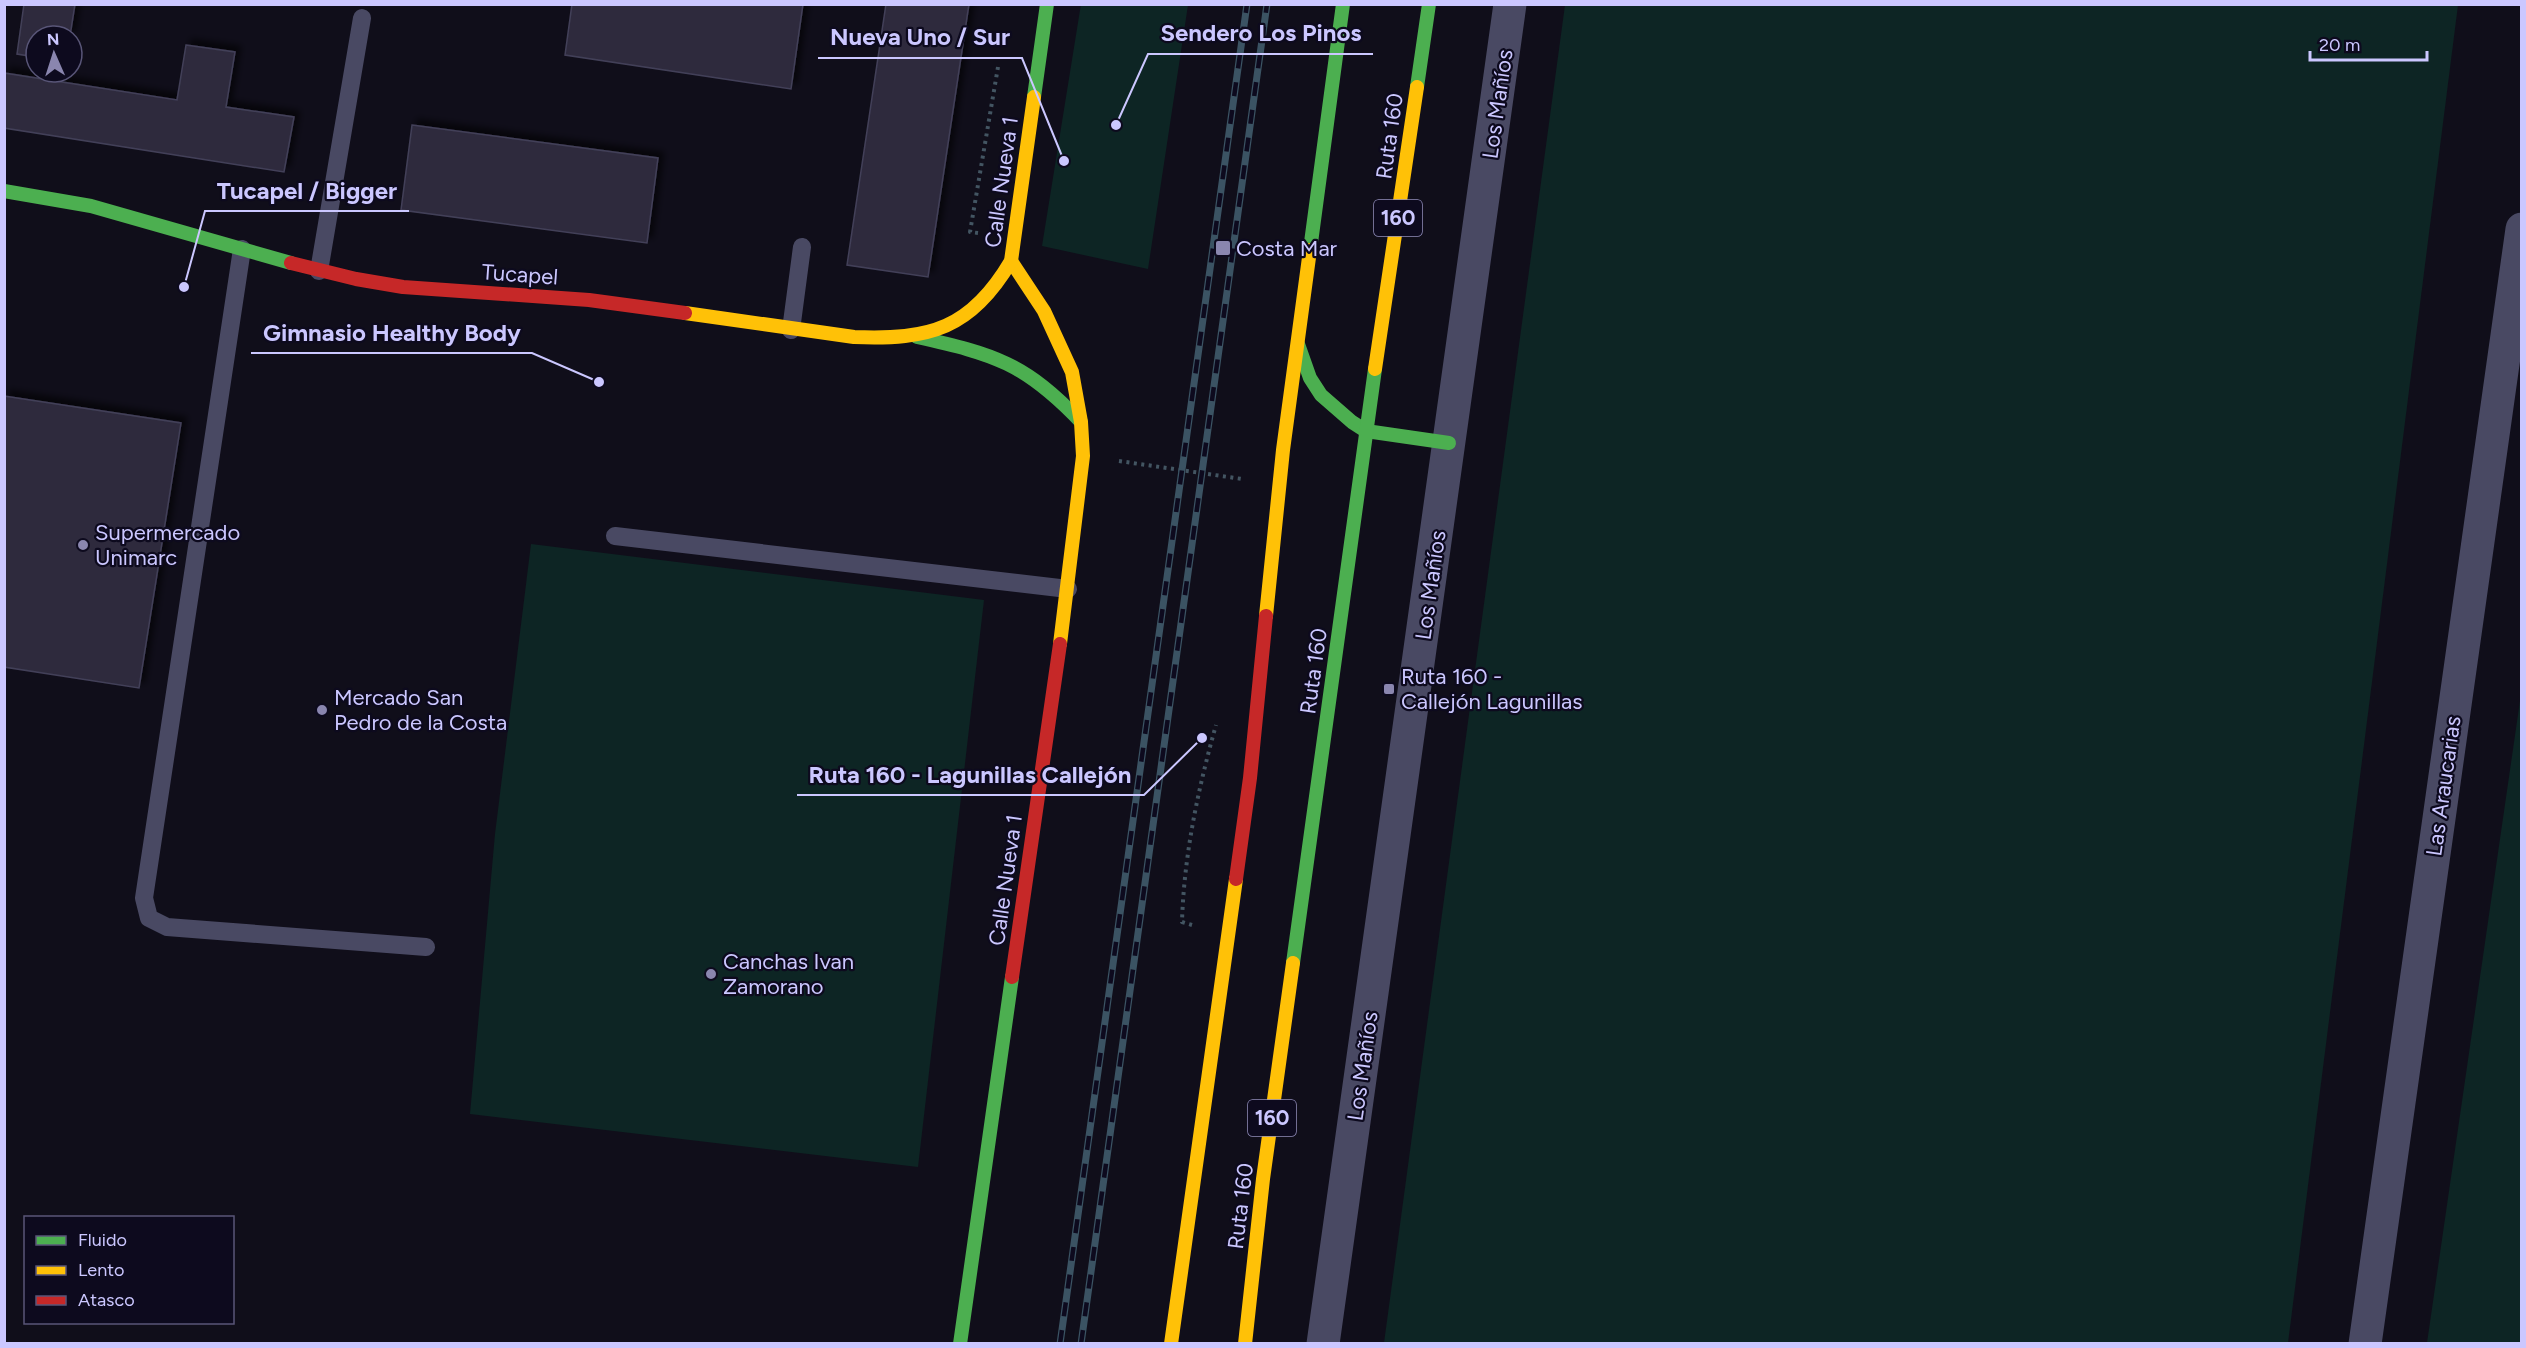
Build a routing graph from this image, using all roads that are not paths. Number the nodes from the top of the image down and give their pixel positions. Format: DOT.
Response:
graph roads {
  1 [pos="1047,4"];
  2 [pos="1343,4"];
  3 [pos="1429,4"];
  4 [pos="1510,4"];
  5 [pos="362,18"];
  6 [pos="4,191"];
  7 [pos="2522,230"];
  8 [pos="802,248"];
  9 [pos="242,249"];
  10 [pos="1011,261"];
  11 [pos="320,271"];
  12 [pos="791,330"];
  13 [pos="915,336"];
  14 [pos="1296,340"];
  15 [pos="1082,422"];
  16 [pos="1366,431"];
  17 [pos="1449,443"];
  18 [pos="615,536"];
  19 [pos="1068,589"];
  20 [pos="426,947"];
  21 [pos="960,1344"];
  22 [pos="1171,1344"];
  23 [pos="1245,1344"];
  24 [pos="1323,1344"];
  25 [pos="2365,1344"];
  1 -- 10 [label="main road, Calle Nueva 1"];
  2 -- 14 [label="main road"];
  3 -- 16 [label="main road, Ruta 160 / 160"];
  4 -- 17 [label="street, Los Mañíos"];
  5 -- 11 [label="lane"];
  6 -- 9 [label="main road, Tucapel"];
  7 -- 25 [label="street, Las Araucarias"];
  8 -- 12 [label="lane"];
  9 -- 11 [label="main road, Tucapel"];
  9 -- 20 [label="lane"];
  10 -- 13 [label="main road, Tucapel"];
  10 -- 15 [label="main road, Calle Nueva 1"];
  11 -- 12 [label="main road, Tucapel"];
  12 -- 13 [label="main road, Tucapel"];
  13 -- 15 [label="main road"];
  14 -- 16 [label="main road"];
  14 -- 22 [label="main road"];
  15 -- 19 [label="main road, Calle Nueva 1"];
  16 -- 17 [label="main road"];
  16 -- 23 [label="main road, Ruta 160 / 160"];
  17 -- 24 [label="street, Los Mañíos"];
  18 -- 19 [label="lane"];
  19 -- 21 [label="main road, Calle Nueva 1"];
}
